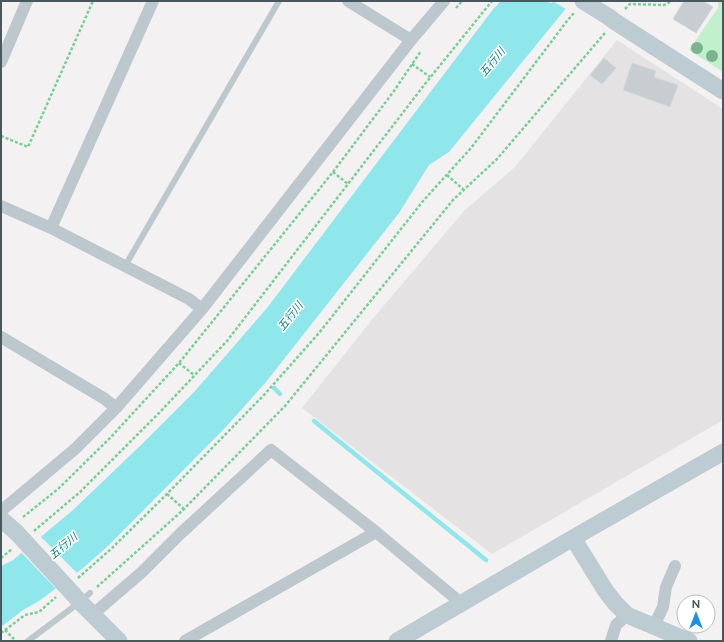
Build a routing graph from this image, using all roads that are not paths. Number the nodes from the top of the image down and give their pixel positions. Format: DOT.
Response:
graph roads {
  1 [pos="27,1"];
  2 [pos="153,1"];
  3 [pos="279,1"];
  4 [pos="348,1"];
  5 [pos="444,1"];
  6 [pos="580,6"];
  7 [pos="411,40"];
  8 [pos="1,62"];
  9 [pos="723,91"];
  10 [pos="1,206"];
  11 [pos="51,228"];
  12 [pos="125,266"];
  13 [pos="202,309"];
  14 [pos="1,337"];
  15 [pos="116,408"];
  16 [pos="723,452"];
  17 [pos="1,511"];
  18 [pos="1,519"];
  19 [pos="376,532"];
  20 [pos="573,538"];
  21 [pos="675,566"];
  22 [pos="76,592"];
  23 [pos="461,603"];
  24 [pos="92,615"];
  25 [pos="627,615"];
  26 [pos="654,626"];
  27 [pos="28,641"];
  28 [pos="119,641"];
  29 [pos="185,641"];
  30 [pos="397,641"];
  31 [pos="611,641"];
  32 [pos="689,641"];
  1 -- 8 [label="street"];
  2 -- 11 [label="street"];
  3 -- 12 [label="lane"];
  4 -- 7 [label="street"];
  5 -- 7 [label="street"];
  6 -- 9 [label="street, bridge"];
  7 -- 13 [label="street"];
  10 -- 11 [label="street"];
  11 -- 12 [label="street"];
  12 -- 13 [label="street"];
  13 -- 15 [label="street"];
  14 -- 15 [label="street"];
  15 -- 17 [label="street"];
  16 -- 20 [label="street"];
  18 -- 22 [label="street, bridge"];
  19 -- 23 [label="street"];
  19 -- 24 [label="street"];
  19 -- 29 [label="street"];
  20 -- 23 [label="street"];
  20 -- 25 [label="street"];
  21 -- 26 [label="street"];
  22 -- 24 [label="street"];
  22 -- 27 [label="lane"];
  23 -- 30 [label="street"];
  24 -- 28 [label="street"];
  25 -- 26 [label="street"];
  25 -- 31 [label="street"];
  26 -- 32 [label="street"];
}
